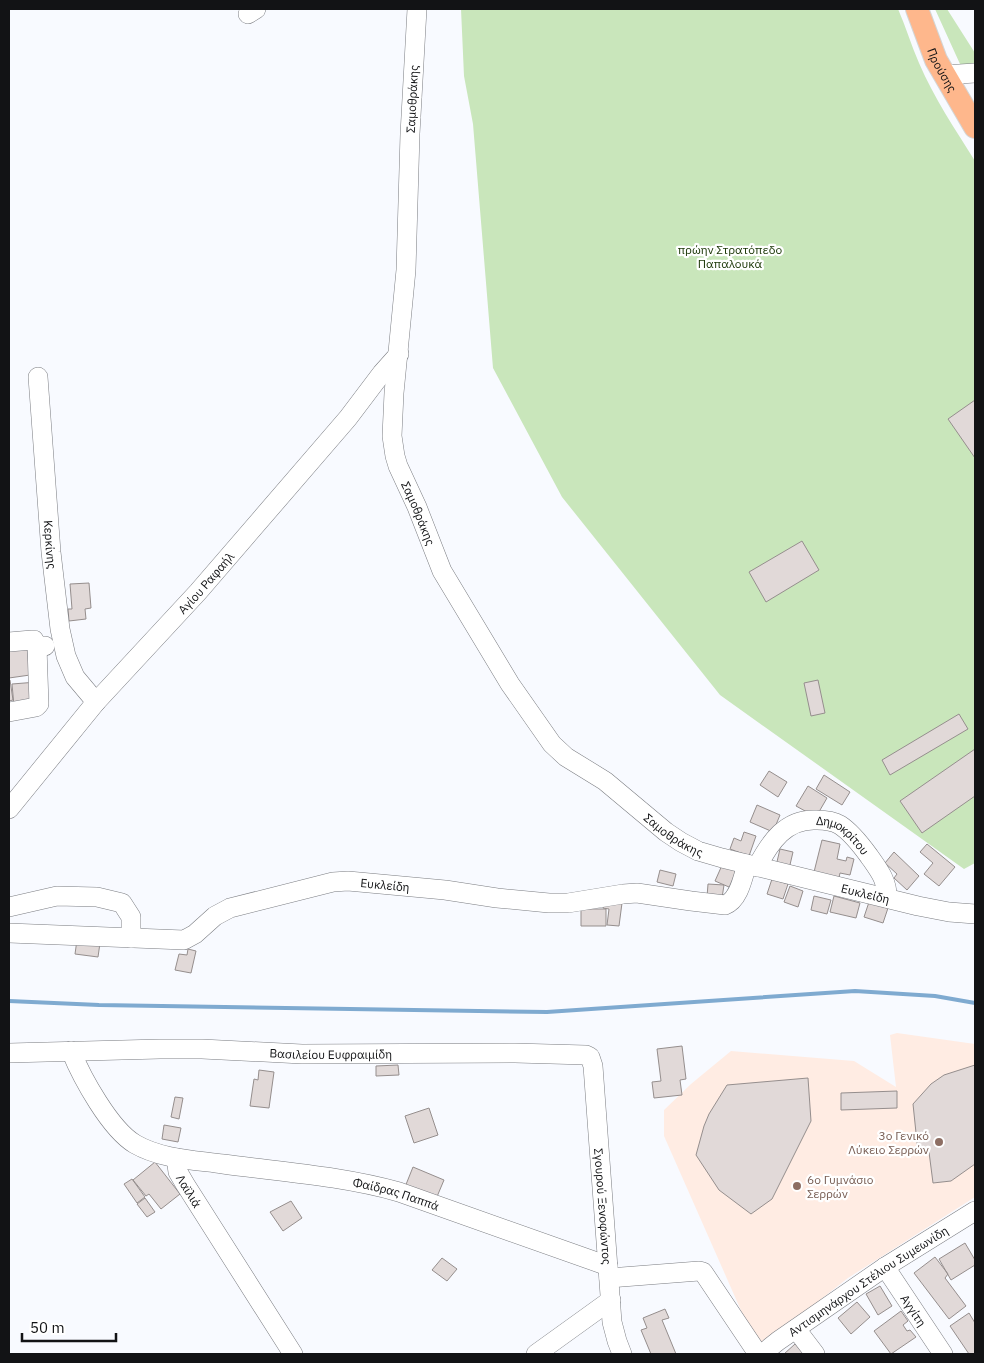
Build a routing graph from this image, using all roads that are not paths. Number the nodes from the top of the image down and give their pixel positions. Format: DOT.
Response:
graph roads {
  1 [pos="417,9"];
  2 [pos="917,10"];
  3 [pos="975,73"];
  4 [pos="944,75"];
  5 [pos="975,122"];
  6 [pos="399,354"];
  7 [pos="38,377"];
  8 [pos="373,385"];
  9 [pos="394,393"];
  10 [pos="9,642"];
  11 [pos="63,645"];
  12 [pos="36,647"];
  13 [pos="96,702"];
  14 [pos="9,712"];
  15 [pos="9,809"];
  16 [pos="752,866"];
  17 [pos="887,898"];
  18 [pos="9,908"];
  19 [pos="975,914"];
  20 [pos="9,932"];
  21 [pos="132,938"];
  22 [pos="71,1051"];
  23 [pos="9,1053"];
  24 [pos="591,1058"];
  25 [pos="176,1158"];
  26 [pos="975,1211"];
  27 [pos="885,1267"];
  28 [pos="608,1272"];
  29 [pos="611,1300"];
  30 [pos="796,1329"];
  31 [pos="292,1354"];
  32 [pos="536,1354"];
  33 [pos="622,1354"];
  34 [pos="760,1354"];
  35 [pos="815,1354"];
  36 [pos="943,1354"];
  1 -- 6 [label="street, Σαμοθράκης"];
  2 -- 4 [label="main road, Προύσης"];
  3 -- 4 [label="street"];
  4 -- 5 [label="main road, Προύσης"];
  6 -- 8 [label="street, Αγίου Ραφαήλ"];
  6 -- 9 [label="street, Σαμοθράκης"];
  7 -- 11 [label="street, Κερκίνης"];
  8 -- 9 [label="street"];
  8 -- 13 [label="street, Αγίου Ραφαήλ"];
  9 -- 16 [label="street, Σαμοθράκης"];
  10 -- 12 [label="street"];
  11 -- 12 [label="street"];
  11 -- 13 [label="street, Κερκίνης"];
  12 -- 14 [label="street"];
  13 -- 15 [label="street, Αγίου Ραφαήλ"];
  16 -- 17 [label="street, Ευκλείδη"];
  16 -- 17 [label="street, Δημοκρίτου"];
  16 -- 21 [label="street, Ευκλείδη"];
  17 -- 19 [label="street, Ευκλείδη"];
  18 -- 21 [label="street"];
  20 -- 21 [label="street, Ευκλείδη"];
  22 -- 23 [label="street, Βασιλείου Ευφραιμίδη"];
  22 -- 24 [label="street, Βασιλείου Ευφραιμίδη"];
  22 -- 25 [label="street, Λαϊλιά"];
  24 -- 28 [label="street, Σγουρού Ξενοφώντος"];
  25 -- 28 [label="street, Φαίδρας Παππά"];
  25 -- 31 [label="street, Λαϊλιά"];
  26 -- 27 [label="street, Αντισμηνάρχου Στέλιου Συμεωνίδη"];
  27 -- 30 [label="street, Αντισμηνάρχου Στέλιου Συμεωνίδη"];
  27 -- 36 [label="street, Αγγίτη"];
  28 -- 29 [label="street, Σγουρού Ξενοφώντος"];
  28 -- 34 [label="street"];
  29 -- 32 [label="street"];
  29 -- 33 [label="street, Σγουρού Ξενοφώντος"];
  30 -- 34 [label="street, Αντισμηνάρχου Στέλιου Συμεωνίδη"];
  30 -- 35 [label="street"];
}
